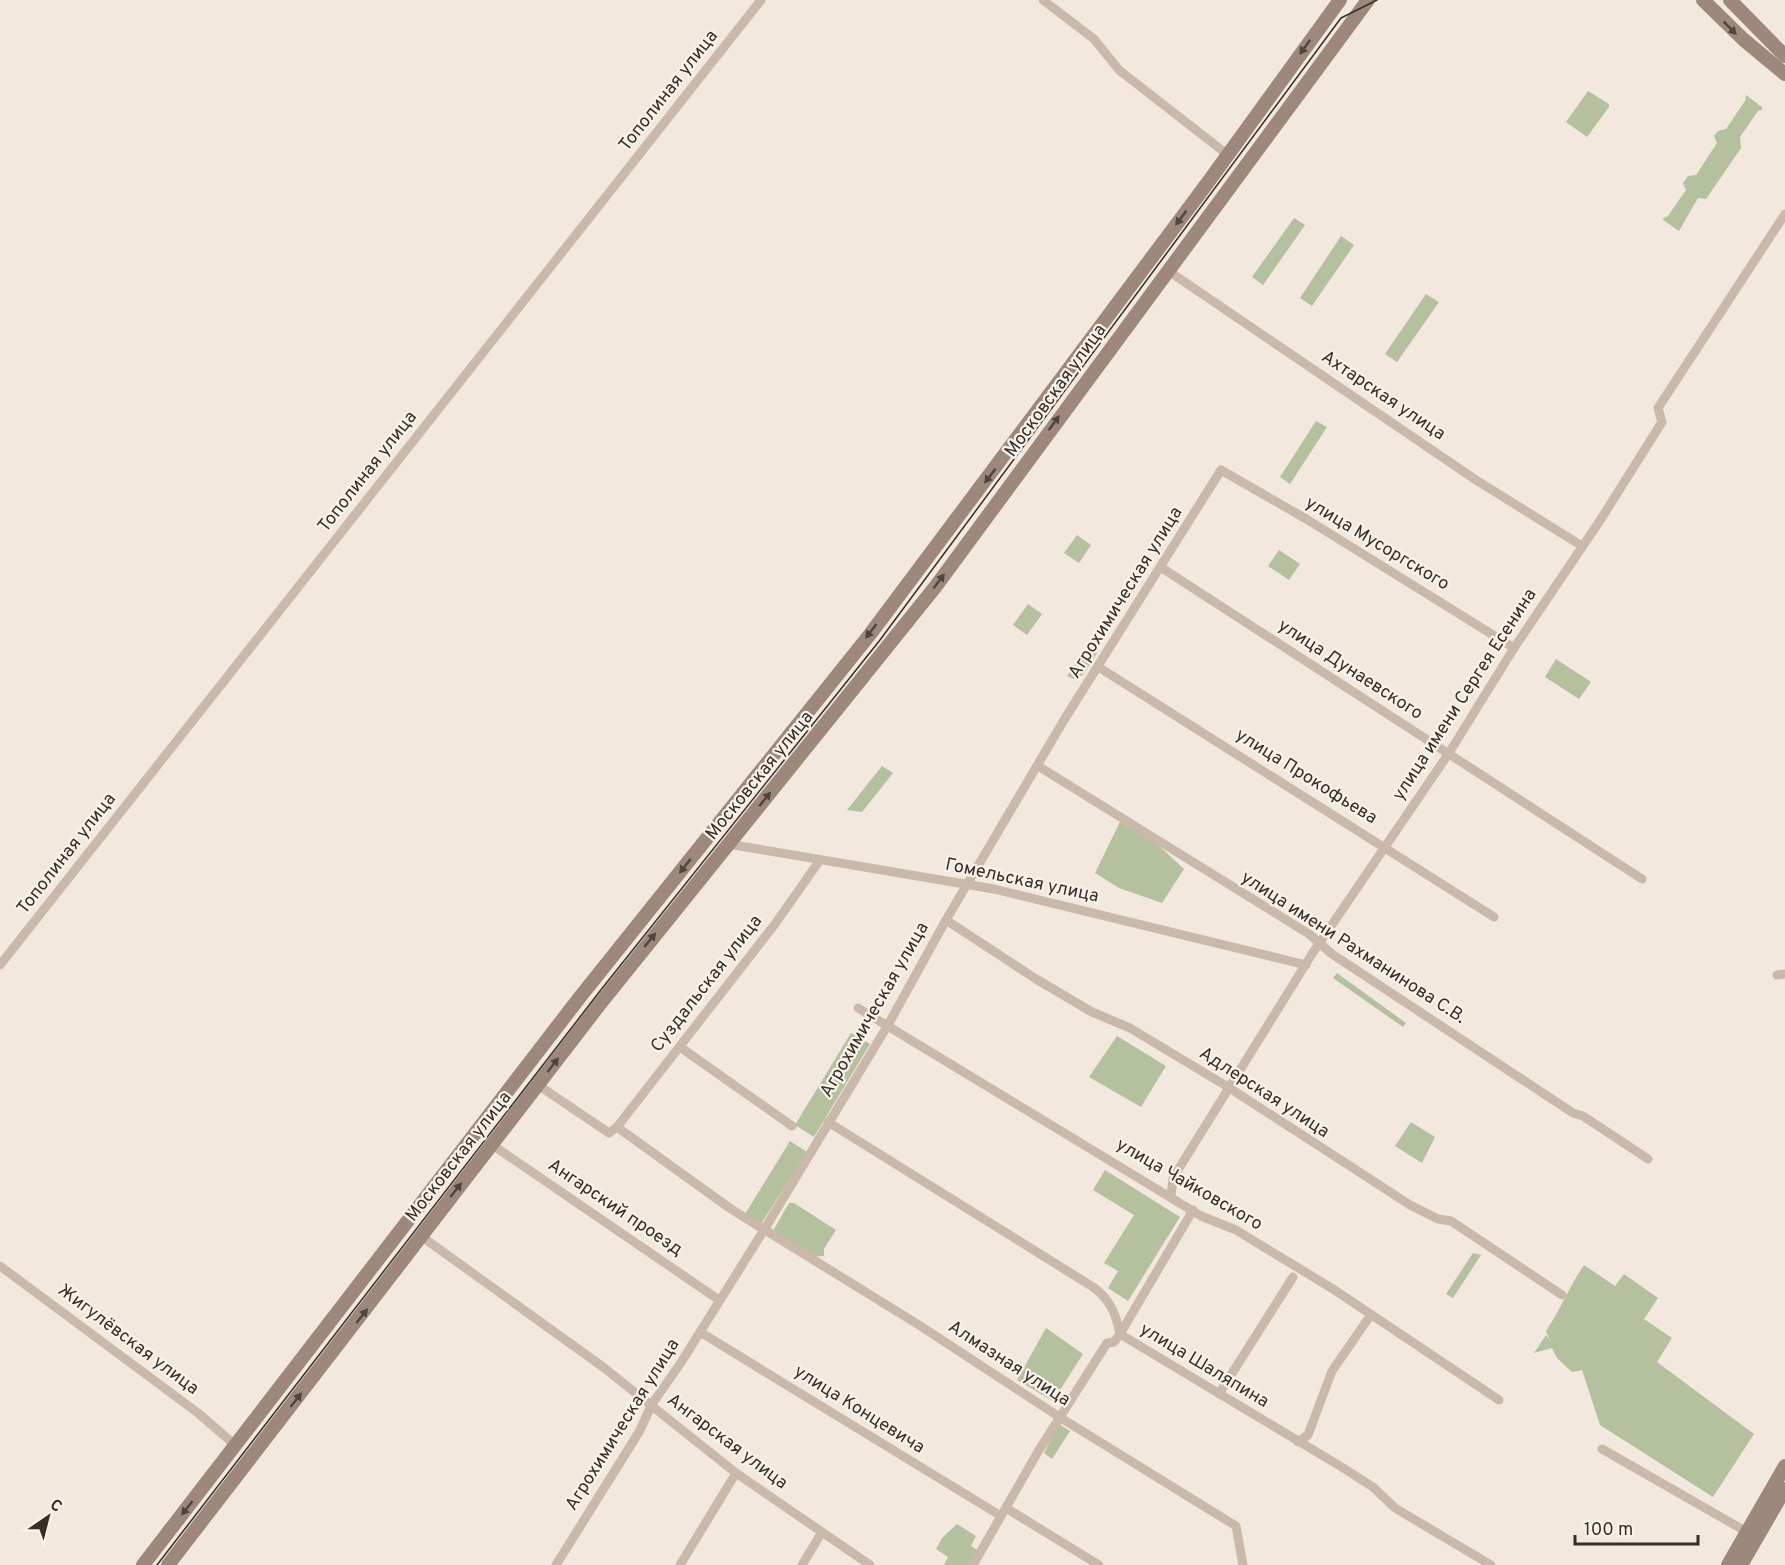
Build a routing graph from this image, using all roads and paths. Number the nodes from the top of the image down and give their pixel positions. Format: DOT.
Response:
graph roads {
  1 [pos="761,0"];
  2 [pos="1043,0"];
  3 [pos="1340,0"];
  4 [pos="1368,0"];
  5 [pos="1703,0"];
  6 [pos="1730,0"];
  7 [pos="1785,56"];
  8 [pos="1785,74"];
  9 [pos="1231,151"];
  10 [pos="1251,159"];
  11 [pos="1206,185"];
  12 [pos="1223,196"];
  13 [pos="1785,214"];
  14 [pos="1167,270"];
  15 [pos="1221,470"];
  16 [pos="1582,546"];
  17 [pos="1162,568"];
  18 [pos="1514,648"];
  19 [pos="1100,668"];
  20 [pos="1449,753"];
  21 [pos="1038,766"];
  22 [pos="728,844"];
  23 [pos="1386,847"];
  24 [pos="820,860"];
  25 [pos="1642,879"];
  26 [pos="968,884"];
  27 [pos="1494,917"];
  28 [pos="946,920"];
  29 [pos="1321,942"];
  30 [pos="0,965"];
  31 [pos="1306,965"];
  32 [pos="858,1008"];
  33 [pos="888,1025"];
  34 [pos="680,1047"];
  35 [pos="538,1085"];
  36 [pos="1228,1087"];
  37 [pos="828,1122"];
  38 [pos="792,1126"];
  39 [pos="617,1127"];
  40 [pos="491,1144"];
  41 [pos="1648,1159"];
  42 [pos="1171,1196"];
  43 [pos="1193,1210"];
  44 [pos="764,1230"];
  45 [pos="421,1236"];
  46 [pos="0,1266"];
  47 [pos="1293,1277"];
  48 [pos="1562,1295"];
  49 [pos="719,1300"];
  50 [pos="1370,1316"];
  51 [pos="700,1332"];
  52 [pos="1120,1334"];
  53 [pos="1219,1394"];
  54 [pos="1499,1400"];
  55 [pos="652,1404"];
  56 [pos="1061,1418"];
  57 [pos="238,1441"];
  58 [pos="1298,1442"];
  59 [pos="1602,1449"];
  60 [pos="256,1453"];
  61 [pos="1785,1466"];
  62 [pos="736,1473"];
  63 [pos="213,1475"];
  64 [pos="229,1486"];
  65 [pos="1785,1489"];
  66 [pos="1004,1512"];
  67 [pos="822,1532"];
  68 [pos="1747,1532"];
  69 [pos="143,1565"];
  70 [pos="168,1565"];
  71 [pos="556,1565"];
  72 [pos="680,1565"];
  73 [pos="802,1565"];
  74 [pos="870,1565"];
  75 [pos="973,1565"];
  76 [pos="1099,1565"];
  77 [pos="1243,1565"];
  78 [pos="1491,1565"];
  79 [pos="1728,1565"];
  80 [pos="1741,1565"];
  1 -- 30 [label="street, Тополиная улица"];
  2 -- 9 [label="street"];
  3 -- 9 [label="street, Московская улица, one-way"];
  4 -- 10 [label="street, Московская улица"];
  5 -- 8 [label="street, one-way"];
  6 -- 7 [label="street"];
  9 -- 10 [label="street"];
  9 -- 11 [label="street, Московская улица"];
  10 -- 12 [label="street, Московская улица"];
  11 -- 12 [label="street"];
  11 -- 57 [label="street, Московская улица, one-way"];
  12 -- 14 [label="street, Московская улица"];
  13 -- 16 [label="street, улица имени Сергея Есенина"];
  14 -- 16 [label="street, Ахтарская улица"];
  22 -- 14 [label="street, Московская улица, one-way"];
  15 -- 17 [label="street, Агрохимическая улица"];
  15 -- 18 [label="street, улица Мусоргского"];
  16 -- 18 [label="street, улица имени Сергея Есенина"];
  17 -- 19 [label="street, Агрохимическая улица"];
  17 -- 20 [label="street, улица Дунаевского"];
  18 -- 20 [label="street, улица имени Сергея Есенина"];
  19 -- 21 [label="street, Агрохимическая улица"];
  19 -- 23 [label="street, улица Прокофьева"];
  20 -- 23 [label="street, улица имени Сергея Есенина"];
  20 -- 25 [label="street, улица Дунаевского"];
  21 -- 26 [label="street, Агрохимическая улица"];
  21 -- 29 [label="street, улица имени Рахманинова С.В."];
  22 -- 24 [label="street, Гомельская улица"];
  35 -- 22 [label="street, Московская улица, one-way"];
  23 -- 27 [label="street, улица Прокофьева"];
  23 -- 29 [label="street, улица имени Сергея Есенина"];
  24 -- 26 [label="street, Гомельская улица"];
  24 -- 34 [label="street, Суздальская улица"];
  26 -- 28 [label="street, Агрохимическая улица"];
  26 -- 31 [label="street, Гомельская улица"];
  28 -- 33 [label="street, Агрохимическая улица"];
  28 -- 36 [label="street, Адлерская улица"];
  29 -- 31 [label="street, улица имени Сергея Есенина"];
  29 -- 41 [label="street, улица имени Рахманинова С.В."];
  31 -- 36 [label="street, улица имени Сергея Есенина"];
  32 -- 33 [label="street, улица Чайковского"];
  33 -- 37 [label="street, Агрохимическая улица"];
  33 -- 42 [label="street, улица Чайковского"];
  34 -- 38 [label="street"];
  34 -- 39 [label="street, Суздальская улица"];
  35 -- 39 [label="street"];
  35 -- 40 [label="street, Московская улица"];
  36 -- 42 [label="street, улица имени Сергея Есенина"];
  36 -- 48 [label="street, Адлерская улица"];
  37 -- 44 [label="street, Агрохимическая улица"];
  37 -- 52 [label="street, улица Шаляпина"];
  39 -- 44 [label="street, Алмазная улица"];
  45 -- 40 [label="street, Московская улица, one-way"];
  40 -- 49 [label="street, Ангарский проезд"];
  42 -- 43 [label="street, улица Чайковского"];
  43 -- 50 [label="street, улица Чайковского"];
  43 -- 52 [label="street"];
  44 -- 49 [label="street, Агрохимическая улица"];
  44 -- 56 [label="street, Алмазная улица"];
  45 -- 55 [label="street, Ангарская улица"];
  60 -- 45 [label="street, Московская улица, one-way"];
  46 -- 57 [label="street, Жигулёвская улица"];
  47 -- 53 [label="street"];
  49 -- 51 [label="street, Агрохимическая улица"];
  50 -- 54 [label="street, улица Чайковского"];
  50 -- 58 [label="street"];
  51 -- 55 [label="street, Агрохимическая улица"];
  51 -- 66 [label="street, улица Концевича"];
  52 -- 53 [label="street, улица Шаляпина"];
  52 -- 56 [label="street"];
  53 -- 58 [label="street, улица Шаляпина"];
  55 -- 62 [label="street, Ангарская улица"];
  55 -- 71 [label="street, Агрохимическая улица"];
  56 -- 66 [label="street"];
  56 -- 77 [label="street, Алмазная улица"];
  57 -- 60 [label="street"];
  57 -- 63 [label="street, Московская улица"];
  58 -- 78 [label="street, улица Шаляпина"];
  59 -- 68 [label="street"];
  60 -- 64 [label="street, Московская улица"];
  61 -- 68 [label="street"];
  62 -- 67 [label="street, Ангарская улица"];
  62 -- 72 [label="street"];
  63 -- 64 [label="street"];
  63 -- 69 [label="street, Московская улица, one-way"];
  64 -- 70 [label="street, Московская улица"];
  65 -- 80 [label="street"];
  66 -- 75 [label="street"];
  66 -- 76 [label="street, улица Концевича"];
  67 -- 73 [label="street"];
  67 -- 74 [label="street, Ангарская улица"];
  68 -- 79 [label="street"];
}
